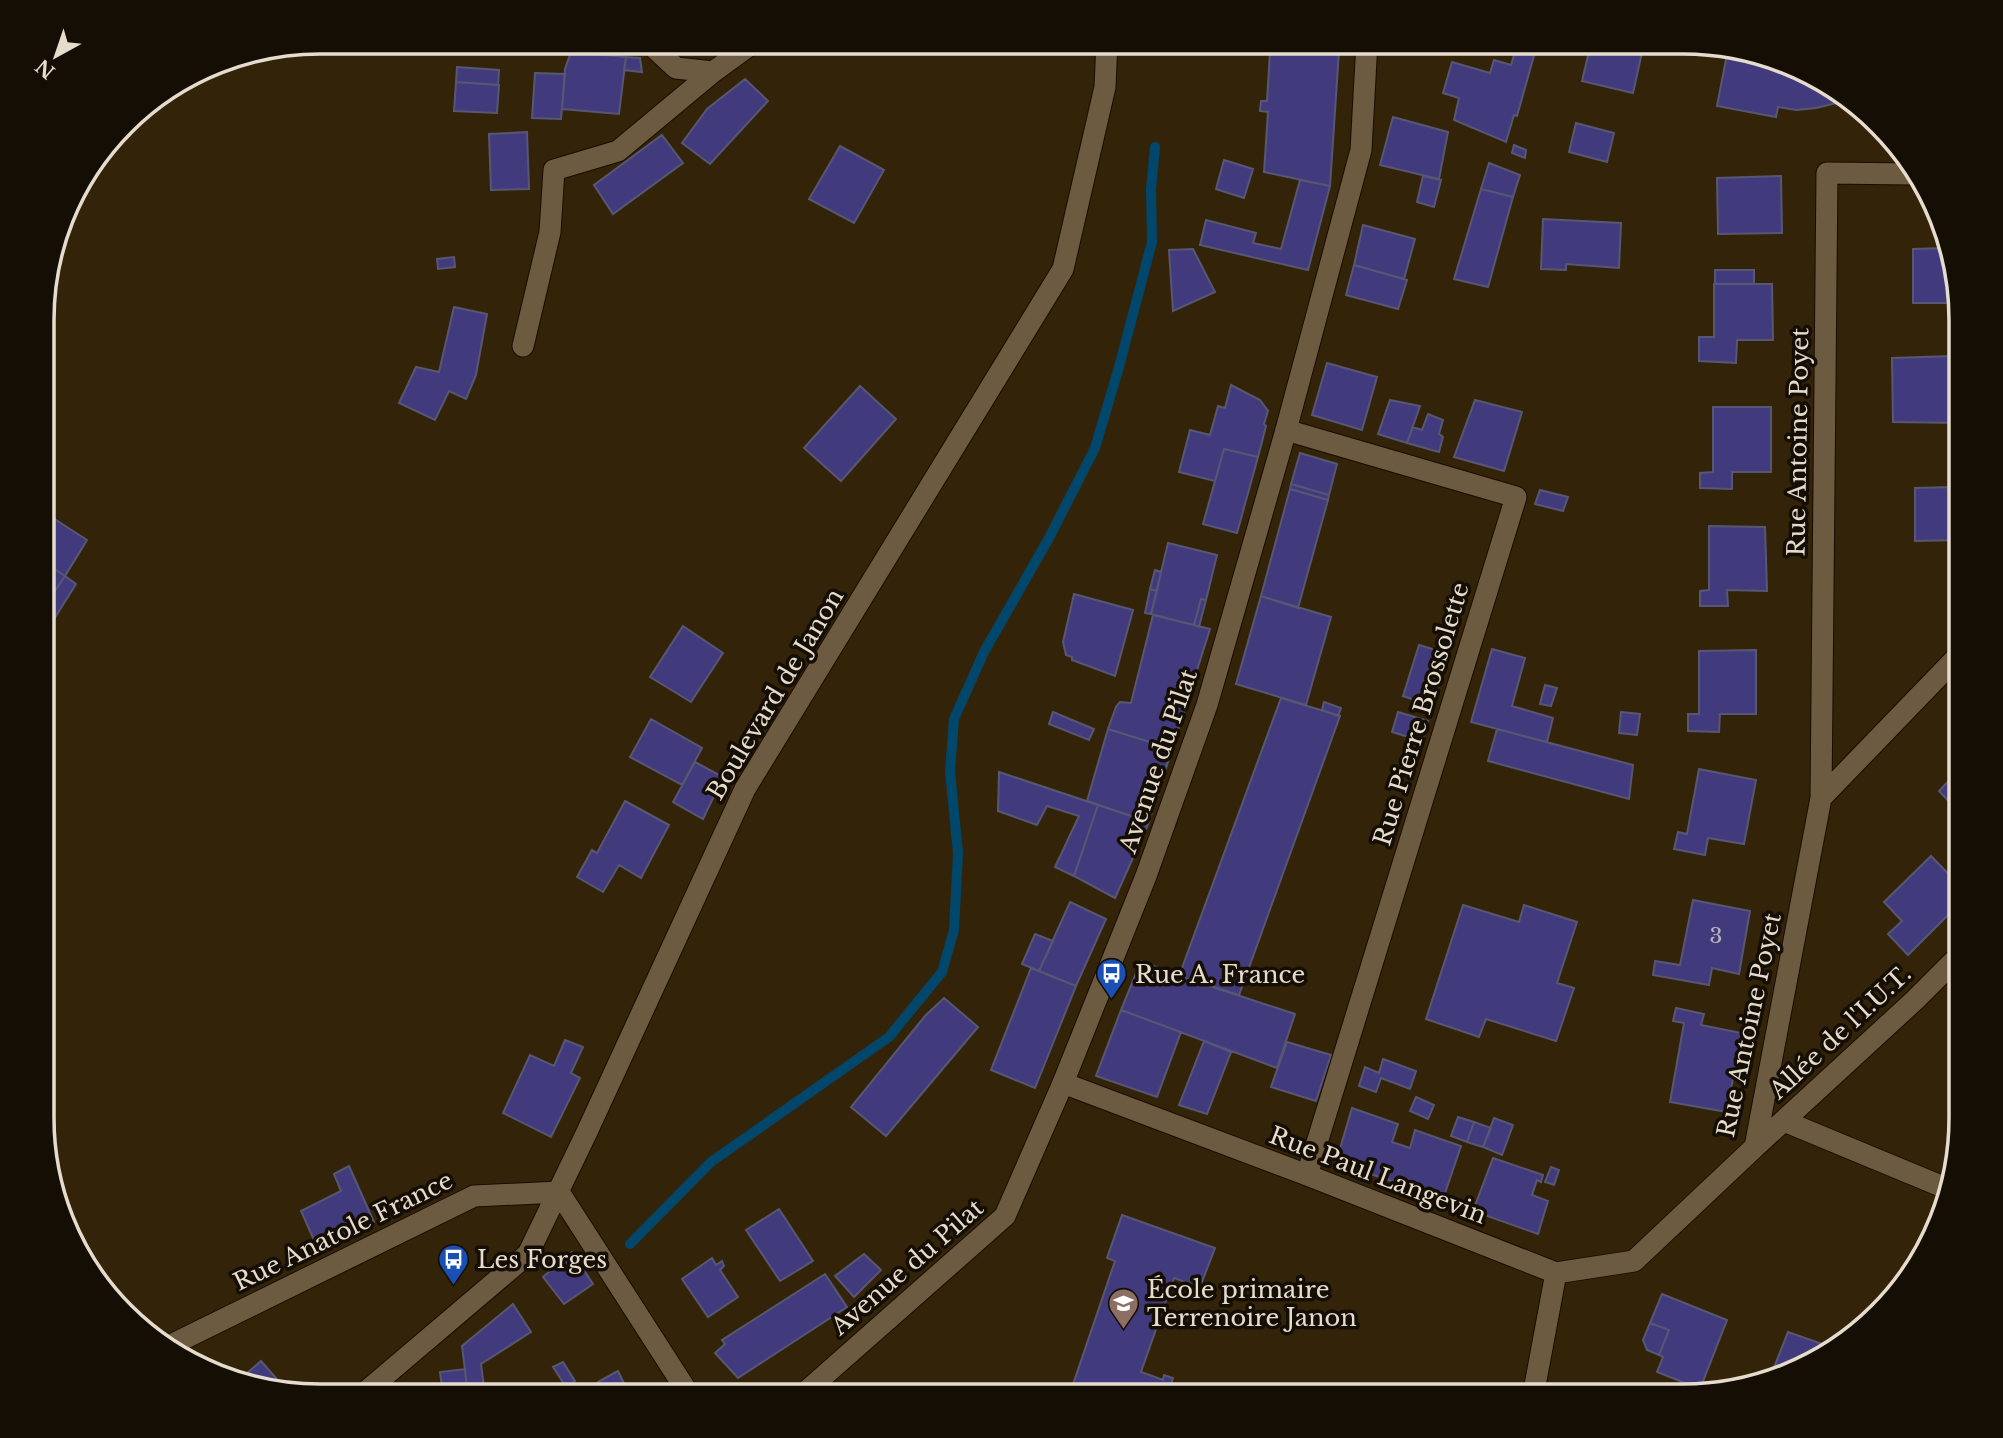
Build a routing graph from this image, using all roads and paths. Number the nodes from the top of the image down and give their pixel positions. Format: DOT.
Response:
graph roads {
  1 [pos="661,54"];
  2 [pos="738,54"];
  3 [pos="1106,54"];
  4 [pos="1366,54"];
  5 [pos="713,72"];
  6 [pos="1905,174"];
  7 [pos="523,346"];
  8 [pos="1286,430"];
  9 [pos="1949,665"];
  10 [pos="1821,799"];
  11 [pos="1949,966"];
  12 [pos="1063,1083"];
  13 [pos="1784,1121"];
  14 [pos="1755,1147"];
  15 [pos="1307,1175"];
  16 [pos="1940,1186"];
  17 [pos="559,1192"];
  18 [pos="1556,1273"];
  19 [pos="177,1342"];
  20 [pos="375,1384"];
  21 [pos="682,1384"];
  22 [pos="815,1384"];
  23 [pos="1535,1384"];
  1 -- 5 [label="street"];
  2 -- 5 [label="street"];
  3 -- 17 [label="street, Boulevard de Janon"];
  4 -- 8 [label="street, Avenue du Pilat"];
  5 -- 7 [label="street"];
  6 -- 10 [label="street, Rue Antoine Poyet"];
  8 -- 12 [label="street, Avenue du Pilat"];
  8 -- 15 [label="street, Rue Pierre Brossolette"];
  9 -- 10 [label="street"];
  10 -- 14 [label="street, Rue Antoine Poyet"];
  11 -- 13 [label="street, Allée de l'I.U.T."];
  12 -- 15 [label="street, Rue Paul Langevin"];
  12 -- 22 [label="street, Avenue du Pilat"];
  13 -- 14 [label="street, Allée de l'I.U.T."];
  13 -- 16 [label="street"];
  14 -- 18 [label="street, Rue Antoine Poyet"];
  15 -- 18 [label="street, Rue Paul Langevin"];
  17 -- 19 [label="street, Rue Anatole France"];
  17 -- 20 [label="street, Boulevard de Janon"];
  17 -- 21 [label="street"];
  18 -- 23 [label="street"];
}
